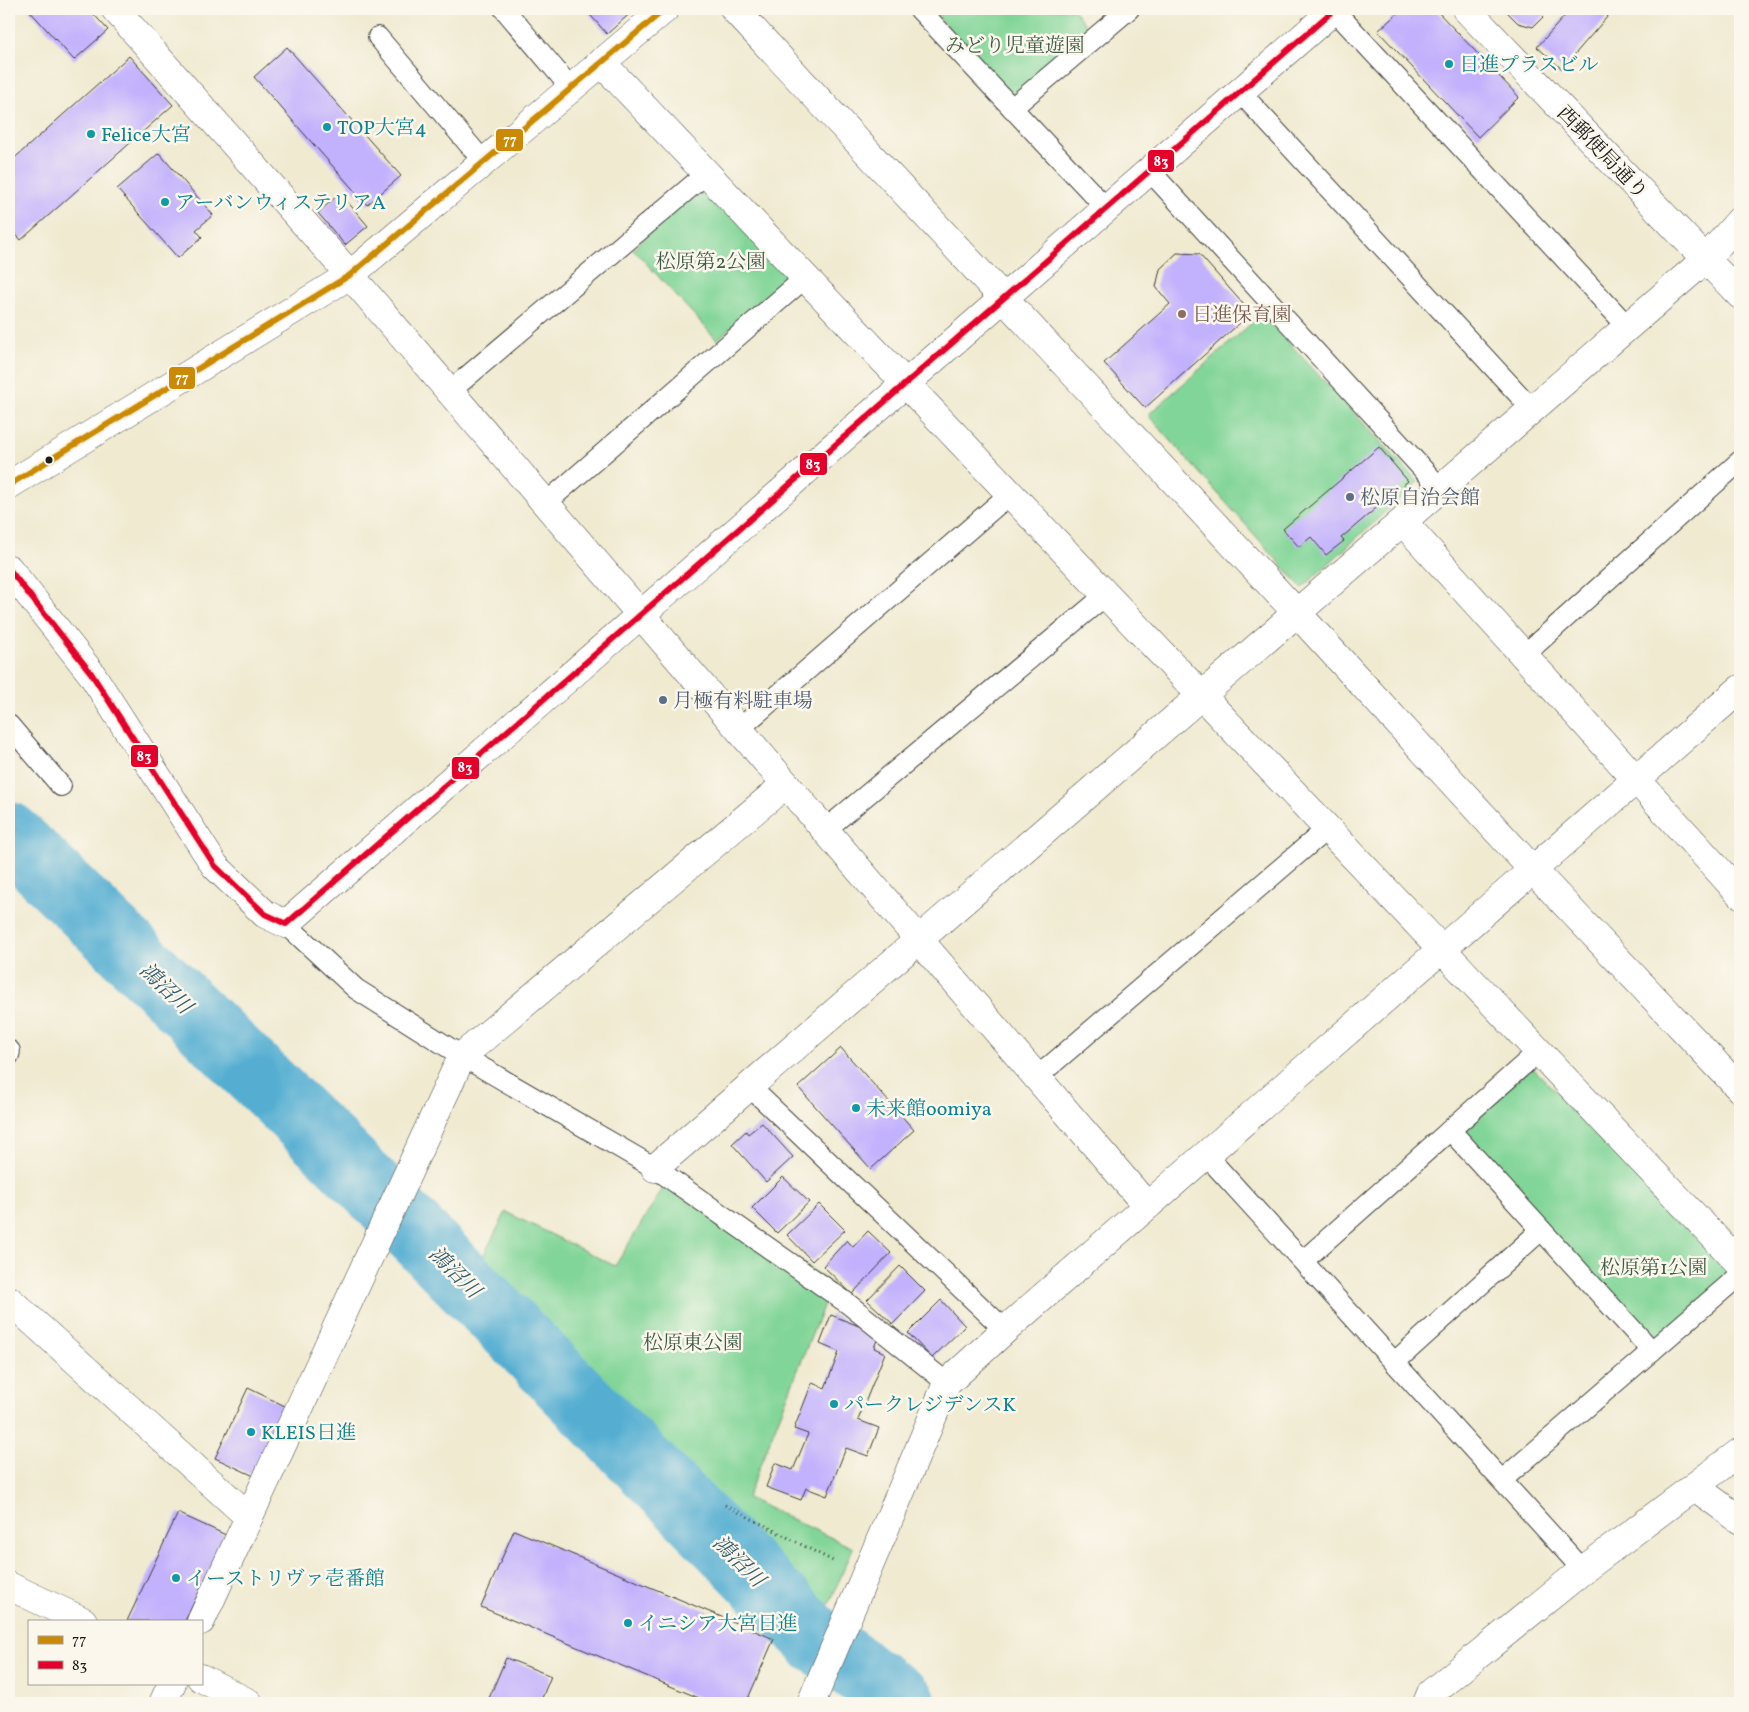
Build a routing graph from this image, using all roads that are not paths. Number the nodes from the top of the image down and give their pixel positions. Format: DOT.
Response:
graph roads {
  1 [pos="115,9"];
  2 [pos="504,9"];
  3 [pos="665,9"];
  4 [pos="734,9"];
  5 [pos="919,9"];
  6 [pos="1129,9"];
  7 [pos="1335,9"];
  8 [pos="1466,9"];
  9 [pos="378,37"];
  10 [pos="601,62"];
  11 [pos="570,87"];
  12 [pos="1240,92"];
  13 [pos="1012,108"];
  14 [pos="484,161"];
  15 [pos="1150,171"];
  16 [pos="707,173"];
  17 [pos="1106,208"];
  18 [pos="1740,220"];
  19 [pos="1706,259"];
  20 [pos="350,274"];
  21 [pos="806,277"];
  22 [pos="1740,295"];
  23 [pos="1003,299"];
  24 [pos="1628,327"];
  25 [pos="906,383"];
  26 [pos="450,391"];
  27 [pos="1532,410"];
  28 [pos="1740,461"];
  29 [pos="9,485"];
  30 [pos="1440,489"];
  31 [pos="1011,493"];
  32 [pos="546,503"];
  33 [pos="1403,522"];
  34 [pos="9,569"];
  35 [pos="1107,594"];
  36 [pos="1297,613"];
  37 [pos="642,615"];
  38 [pos="1524,655"];
  39 [pos="1740,688"];
  40 [pos="1203,695"];
  41 [pos="9,725"];
  42 [pos="739,729"];
  43 [pos="1636,779"];
  44 [pos="786,784"];
  45 [pos="61,786"];
  46 [pos="1328,828"];
  47 [pos="825,830"];
  48 [pos="1533,870"];
  49 [pos="1740,894"];
  50 [pos="286,924"];
  51 [pos="920,940"];
  52 [pos="1442,948"];
  53 [pos="1539,1051"];
  54 [pos="462,1056"];
  55 [pos="1037,1077"];
  56 [pos="750,1086"];
  57 [pos="1740,1089"];
  58 [pos="1450,1130"];
  59 [pos="1206,1154"];
  60 [pos="656,1168"];
  61 [pos="1147,1206"];
  62 [pos="1541,1230"];
  63 [pos="1303,1261"];
  64 [pos="1740,1264"];
  65 [pos="1740,1275"];
  66 [pos="9,1300"];
  67 [pos="1005,1330"];
  68 [pos="1652,1351"];
  69 [pos="1395,1362"];
  70 [pos="946,1383"];
  71 [pos="1740,1452"];
  72 [pos="1502,1480"];
  73 [pos="1695,1487"];
  74 [pos="248,1517"];
  75 [pos="1740,1520"];
  76 [pos="1583,1570"];
  77 [pos="9,1586"];
  78 [pos="81,1620"];
  79 [pos="201,1620"];
  80 [pos="202,1679"];
  81 [pos="172,1684"];
  82 [pos="1435,1700"];
  83 [pos="163,1703"];
  84 [pos="249,1703"];
  85 [pos="811,1703"];
  1 -- 20 [label="street"];
  2 -- 11 [label="lane"];
  3 -- 10 [label="street"];
  4 -- 23 [label="street"];
  5 -- 13 [label="lane"];
  6 -- 13 [label="lane"];
  7 -- 12 [label="street"];
  7 -- 24 [label="lane"];
  8 -- 19 [label="street, 西郵便局通り"];
  9 -- 14 [label="lane"];
  10 -- 11 [label="street"];
  10 -- 16 [label="street"];
  11 -- 14 [label="street"];
  12 -- 15 [label="street"];
  12 -- 27 [label="lane"];
  13 -- 17 [label="lane"];
  14 -- 20 [label="street"];
  15 -- 17 [label="street"];
  15 -- 30 [label="lane"];
  16 -- 21 [label="street"];
  16 -- 26 [label="lane"];
  17 -- 23 [label="street"];
  18 -- 19 [label="street"];
  19 -- 22 [label="street, 西郵便局通り"];
  19 -- 24 [label="street"];
  20 -- 26 [label="street"];
  20 -- 29 [label="street"];
  21 -- 25 [label="street"];
  21 -- 32 [label="lane"];
  23 -- 25 [label="street"];
  23 -- 36 [label="street"];
  24 -- 27 [label="street"];
  25 -- 31 [label="street"];
  25 -- 37 [label="street"];
  26 -- 32 [label="street"];
  27 -- 30 [label="street"];
  28 -- 38 [label="lane"];
  30 -- 33 [label="street"];
  31 -- 35 [label="street"];
  31 -- 42 [label="lane"];
  32 -- 37 [label="street"];
  33 -- 36 [label="street"];
  33 -- 38 [label="street"];
  34 -- 50 [label="street"];
  35 -- 40 [label="street"];
  35 -- 47 [label="lane"];
  36 -- 40 [label="street"];
  36 -- 48 [label="street"];
  37 -- 42 [label="street"];
  37 -- 50 [label="street"];
  38 -- 43 [label="street"];
  39 -- 43 [label="street"];
  40 -- 46 [label="street"];
  40 -- 51 [label="street"];
  41 -- 45 [label="lane"];
  42 -- 44 [label="street"];
  43 -- 48 [label="street"];
  43 -- 49 [label="street"];
  44 -- 47 [label="street"];
  44 -- 54 [label="street"];
  46 -- 52 [label="street"];
  46 -- 55 [label="lane"];
  47 -- 51 [label="street"];
  48 -- 52 [label="street"];
  48 -- 57 [label="street"];
  50 -- 54 [label="lane"];
  51 -- 55 [label="street"];
  51 -- 56 [label="street"];
  52 -- 53 [label="street"];
  52 -- 59 [label="street"];
  53 -- 58 [label="lane"];
  53 -- 64 [label="street"];
  54 -- 60 [label="lane"];
  54 -- 74 [label="street"];
  55 -- 61 [label="street"];
  56 -- 60 [label="street"];
  56 -- 67 [label="lane"];
  58 -- 62 [label="lane"];
  58 -- 63 [label="lane"];
  59 -- 61 [label="street"];
  59 -- 63 [label="lane"];
  60 -- 70 [label="lane"];
  61 -- 67 [label="street"];
  62 -- 68 [label="lane"];
  62 -- 69 [label="lane"];
  63 -- 69 [label="lane"];
  65 -- 68 [label="lane"];
  66 -- 74 [label="street"];
  67 -- 70 [label="street"];
  68 -- 72 [label="lane"];
  69 -- 72 [label="lane"];
  70 -- 85 [label="street"];
  71 -- 73 [label="street"];
  72 -- 76 [label="lane"];
  73 -- 75 [label="street"];
  73 -- 76 [label="street"];
  74 -- 79 [label="street"];
  76 -- 82 [label="street"];
  77 -- 78 [label="street"];
  80 -- 84 [label="street"];
  81 -- 83 [label="street"];
}
